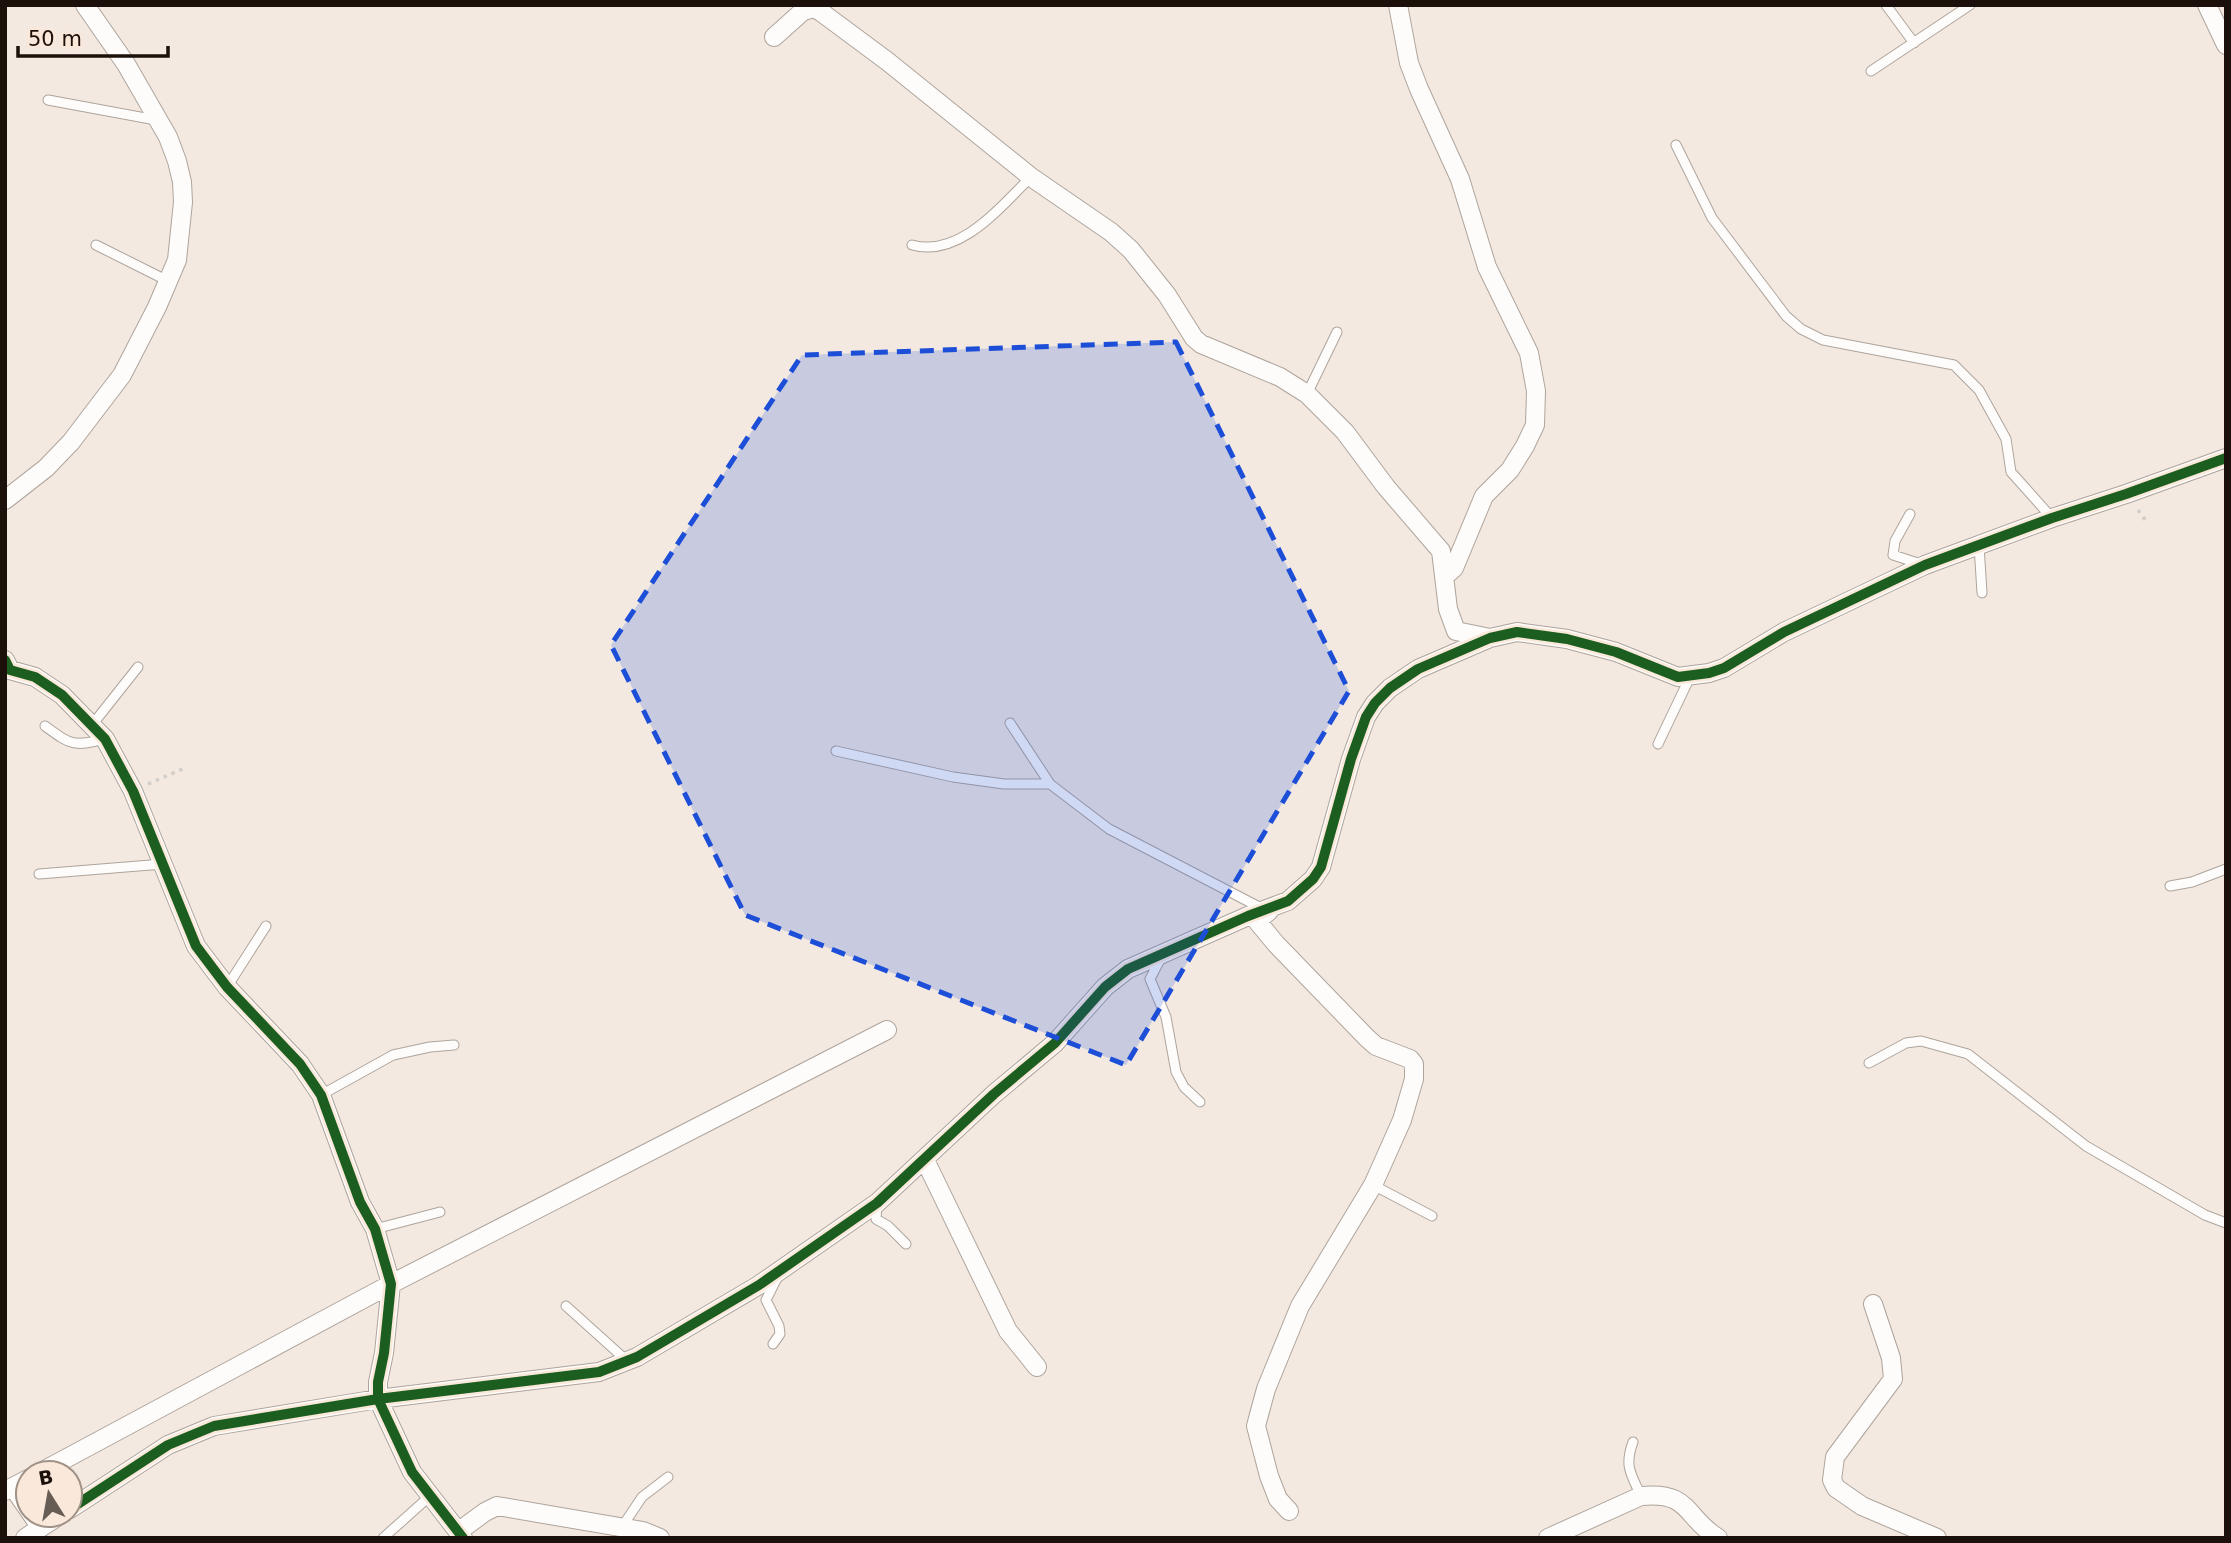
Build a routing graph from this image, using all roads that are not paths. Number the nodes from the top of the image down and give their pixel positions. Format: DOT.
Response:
graph roads {
  1 [pos="85,5"];
  2 [pos="1398,5"];
  3 [pos="1886,5"];
  4 [pos="1970,5"];
  5 [pos="2207,5"];
  6 [pos="774,37"];
  7 [pos="1914,43"];
  8 [pos="2226,45"];
  9 [pos="1871,71"];
  10 [pos="48,100"];
  11 [pos="158,120"];
  12 [pos="1676,145"];
  13 [pos="1031,177"];
  14 [pos="96,245"];
  15 [pos="912,245"];
  16 [pos="169,281"];
  17 [pos="1337,332"];
  18 [pos="1307,394"];
  19 [pos="2226,458"];
  20 [pos="5,500"];
  21 [pos="1910,514"];
  22 [pos="2052,518"];
  23 [pos="1979,545"];
  24 [pos="1925,565"];
  25 [pos="1445,576"];
  26 [pos="1982,593"];
  27 [pos="1490,638"];
  28 [pos="7,667"];
  29 [pos="138,667"];
  30 [pos="1690,677"];
  31 [pos="1010,723"];
  32 [pos="92,725"];
  33 [pos="45,726"];
  34 [pos="105,739"];
  35 [pos="1658,744"];
  36 [pos="836,751"];
  37 [pos="1050,784"];
  38 [pos="163,864"];
  39 [pos="2226,869"];
  40 [pos="39,874"];
  41 [pos="2170,886"];
  42 [pos="1270,908"];
  43 [pos="266,926"];
  44 [pos="1165,951"];
  45 [pos="227,987"];
  46 [pos="887,1030"];
  47 [pos="454,1045"];
  48 [pos="1869,1063"];
  49 [pos="321,1095"];
  50 [pos="1200,1102"];
  51 [pos="925,1160"];
  52 [pos="1373,1185"];
  53 [pos="877,1203"];
  54 [pos="440,1212"];
  55 [pos="1432,1216"];
  56 [pos="2226,1223"];
  57 [pos="375,1229"];
  58 [pos="906,1244"];
  59 [pos="780,1271"];
  60 [pos="391,1284"];
  61 [pos="1873,1304"];
  62 [pos="566,1306"];
  63 [pos="773,1344"];
  64 [pos="627,1362"];
  65 [pos="1037,1367"];
  66 [pos="379,1399"];
  67 [pos="1633,1442"];
  68 [pos="65,1459"];
  69 [pos="668,1477"];
  70 [pos="7,1488"];
  71 [pos="430,1496"];
  72 [pos="1641,1496"];
  73 [pos="84,1500"];
  74 [pos="1289,1511"];
  75 [pos="622,1527"];
  76 [pos="31,1534"];
  77 [pos="461,1534"];
  78 [pos="383,1538"];
  79 [pos="660,1538"];
  80 [pos="1548,1538"];
  81 [pos="1718,1538"];
  82 [pos="1937,1538"];
  1 -- 11 [label="street"];
  2 -- 25 [label="street"];
  3 -- 7 [label="lane"];
  4 -- 7 [label="lane"];
  5 -- 8 [label="street"];
  6 -- 13 [label="street"];
  7 -- 9 [label="lane"];
  10 -- 11 [label="lane"];
  11 -- 16 [label="street"];
  12 -- 22 [label="lane"];
  13 -- 15 [label="lane"];
  13 -- 18 [label="street"];
  14 -- 16 [label="lane"];
  16 -- 20 [label="street"];
  17 -- 18 [label="lane"];
  18 -- 25 [label="street"];
  19 -- 22 [label="street"];
  21 -- 24 [label="lane"];
  22 -- 23 [label="street"];
  23 -- 24 [label="street"];
  23 -- 26 [label="lane"];
  24 -- 30 [label="street"];
  25 -- 27 [label="street"];
  27 -- 30 [label="street"];
  27 -- 42 [label="street"];
  28 -- 32 [label="street"];
  29 -- 32 [label="lane"];
  30 -- 35 [label="lane"];
  31 -- 37 [label="lane"];
  32 -- 34 [label="street"];
  33 -- 34 [label="lane"];
  34 -- 38 [label="street"];
  36 -- 37 [label="lane"];
  37 -- 42 [label="lane"];
  38 -- 40 [label="lane"];
  38 -- 45 [label="street"];
  39 -- 41 [label="lane"];
  42 -- 44 [label="street"];
  42 -- 52 [label="street"];
  43 -- 45 [label="lane"];
  44 -- 50 [label="lane"];
  44 -- 51 [label="street"];
  45 -- 49 [label="street"];
  46 -- 60 [label="street"];
  47 -- 49 [label="lane"];
  48 -- 56 [label="lane"];
  49 -- 57 [label="street"];
  51 -- 53 [label="street"];
  51 -- 65 [label="street"];
  52 -- 55 [label="lane"];
  52 -- 74 [label="street"];
  53 -- 58 [label="lane"];
  53 -- 59 [label="street"];
  54 -- 57 [label="lane"];
  57 -- 60 [label="street"];
  59 -- 63 [label="lane"];
  59 -- 64 [label="street"];
  60 -- 66 [label="street"];
  60 -- 68 [label="street"];
  61 -- 82 [label="street"];
  62 -- 64 [label="lane"];
  64 -- 66 [label="street"];
  66 -- 71 [label="street"];
  66 -- 73 [label="street"];
  67 -- 72 [label="lane"];
  69 -- 75 [label="lane"];
  70 -- 76 [label="lane"];
  71 -- 77 [label="street"];
  71 -- 78 [label="lane"];
  72 -- 80 [label="street"];
  72 -- 81 [label="street"];
  75 -- 77 [label="street"];
  75 -- 79 [label="street"];
}
